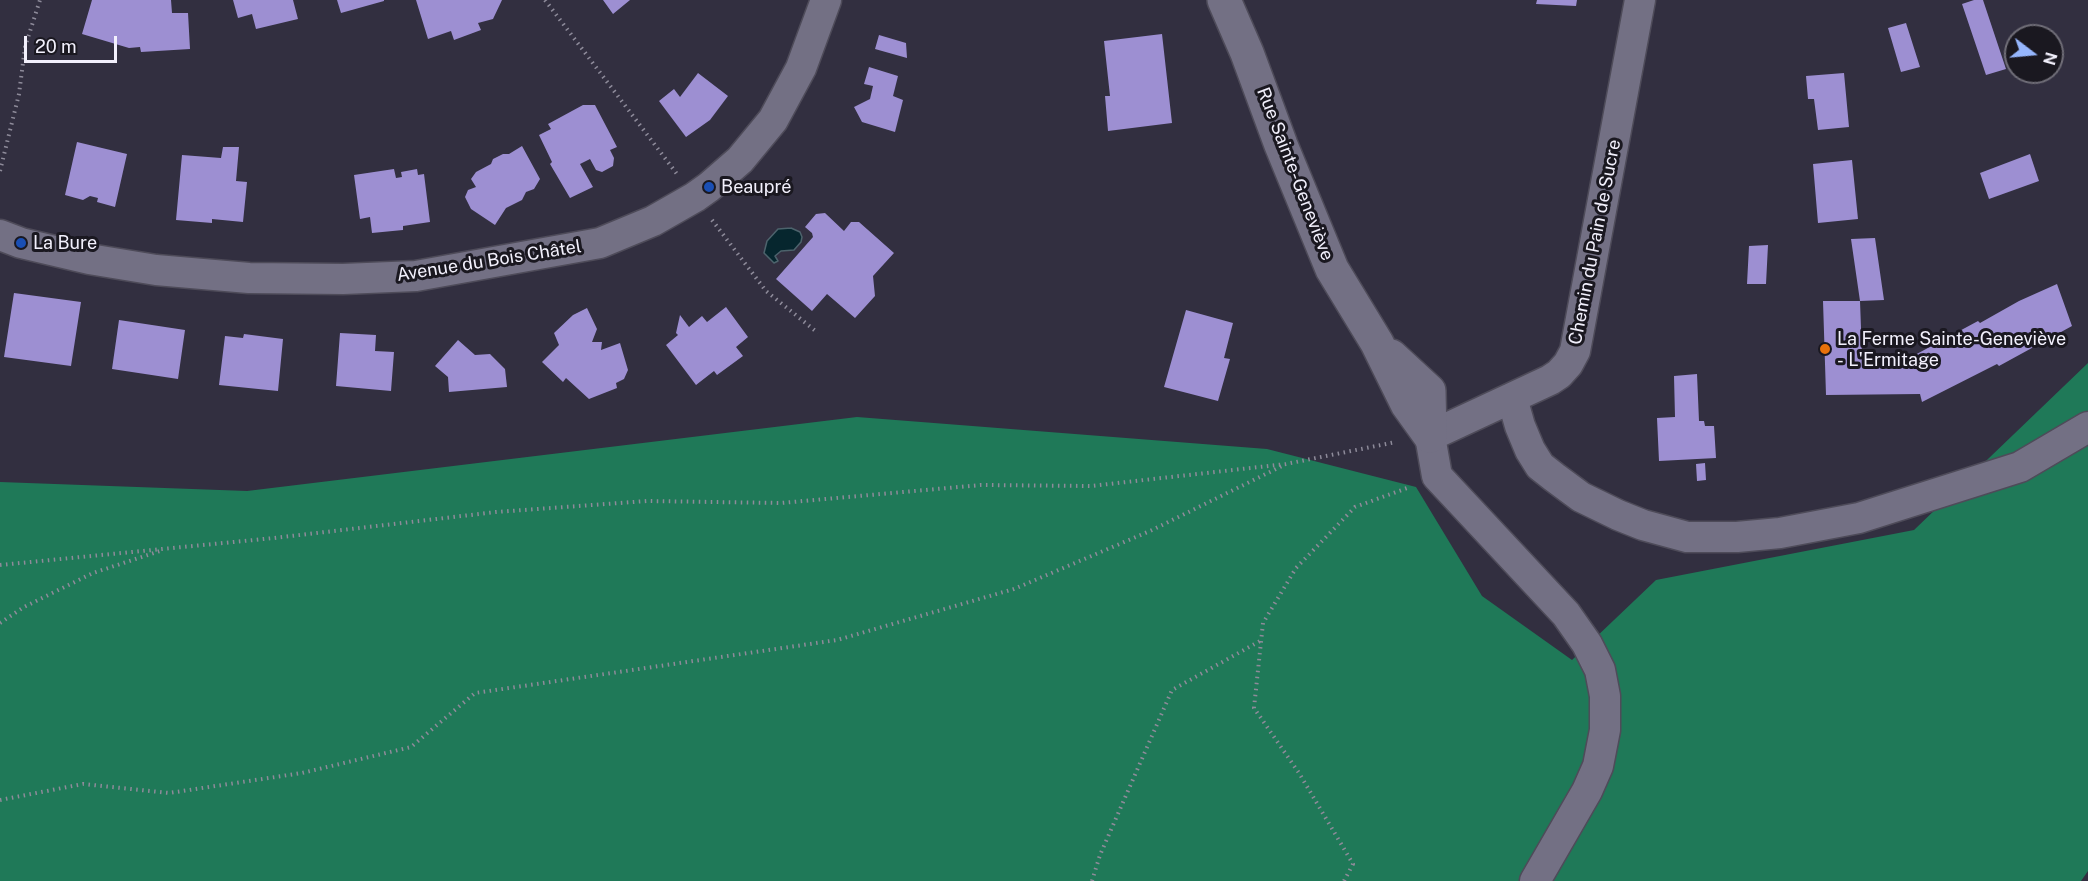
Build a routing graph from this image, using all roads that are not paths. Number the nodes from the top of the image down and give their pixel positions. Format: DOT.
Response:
graph roads {
  1 [pos="826,0"];
  2 [pos="1224,0"];
  3 [pos="1640,0"];
  4 [pos="0,235"];
  5 [pos="1512,398"];
  6 [pos="2088,427"];
  7 [pos="1430,436"];
  8 [pos="1484,527"];
  9 [pos="1535,881"];
  1 -- 4 [label="street, Avenue du Bois Châtel"];
  2 -- 7 [label="street, Rue Sainte-Geneviève"];
  3 -- 5 [label="street, Chemin du Pain de Sucre"];
  5 -- 6 [label="street"];
  5 -- 7 [label="street, Chemin du Pain de Sucre"];
  7 -- 8 [label="street"];
  7 -- 8 [label="street"];
  8 -- 9 [label="street"];
}
